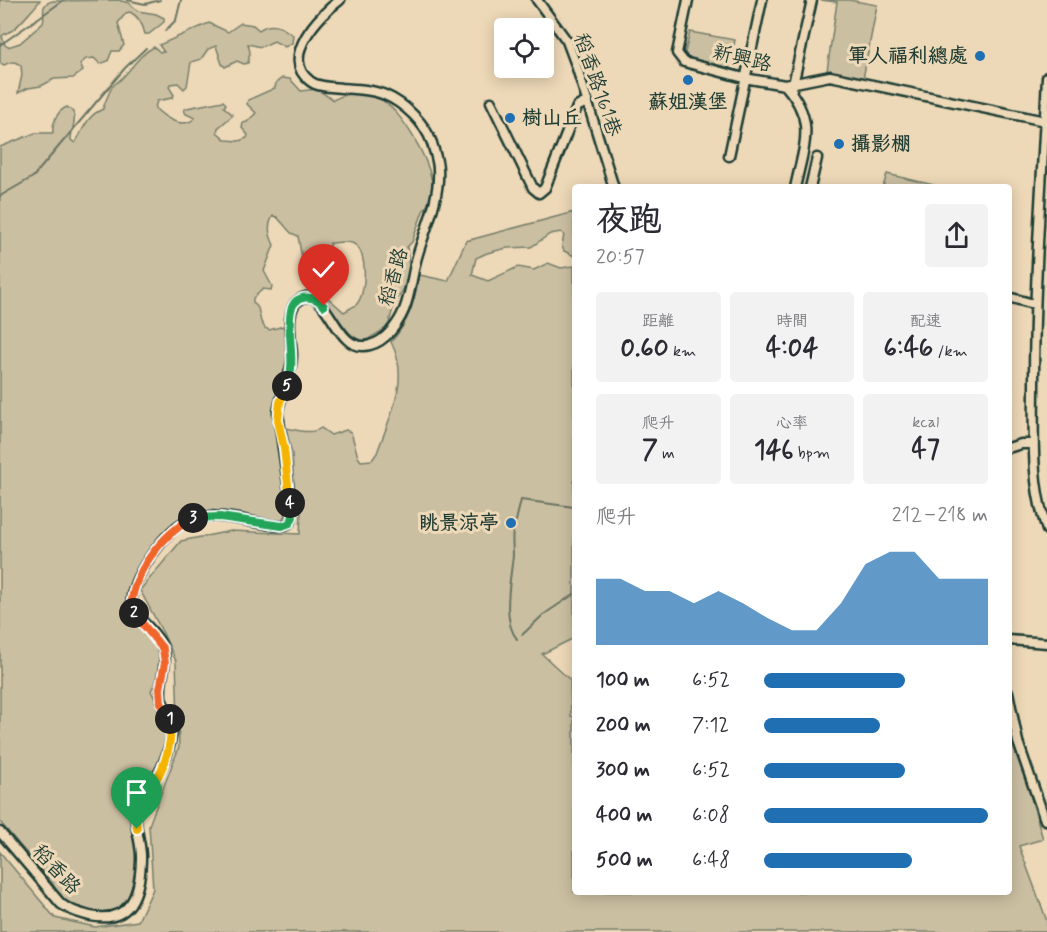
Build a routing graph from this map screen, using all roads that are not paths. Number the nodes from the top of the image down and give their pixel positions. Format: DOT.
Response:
graph roads {
  1 [pos="340,0"];
  2 [pos="537,0"];
  3 [pos="688,0"];
  4 [pos="762,0"];
  5 [pos="812,0"];
  6 [pos="1047,77"];
  7 [pos="744,78"];
  8 [pos="790,88"];
  9 [pos="491,102"];
  10 [pos="586,102"];
  11 [pos="1045,121"];
  12 [pos="729,156"];
  13 [pos="817,158"];
  14 [pos="613,184"];
  15 [pos="796,184"];
  16 [pos="811,184"];
  17 [pos="1012,298"];
  18 [pos="1034,304"];
  19 [pos="1034,444"];
  20 [pos="1012,447"];
  21 [pos="1047,530"];
  22 [pos="1012,640"];
  23 [pos="1047,643"];
  24 [pos="1012,712"];
  25 [pos="1045,820"];
  26 [pos="0,832"];
  1 -- 26 [label="street, 稻香路"];
  2 -- 10 [label="street, 稻香路161巷"];
  3 -- 7 [label="street, 新興路"];
  4 -- 7 [label="street"];
  5 -- 8 [label="street"];
  6 -- 11 [label="street"];
  7 -- 8 [label="street, 新興路"];
  7 -- 12 [label="street"];
  8 -- 11 [label="street"];
  8 -- 15 [label="street, 新興路"];
  9 -- 10 [label="street"];
  10 -- 14 [label="street, 稻香路161巷"];
  11 -- 18 [label="street"];
  13 -- 16 [label="street"];
  17 -- 18 [label="street"];
  18 -- 19 [label="street"];
  19 -- 20 [label="street"];
  19 -- 21 [label="street"];
  22 -- 23 [label="street"];
  24 -- 25 [label="street"];
}
